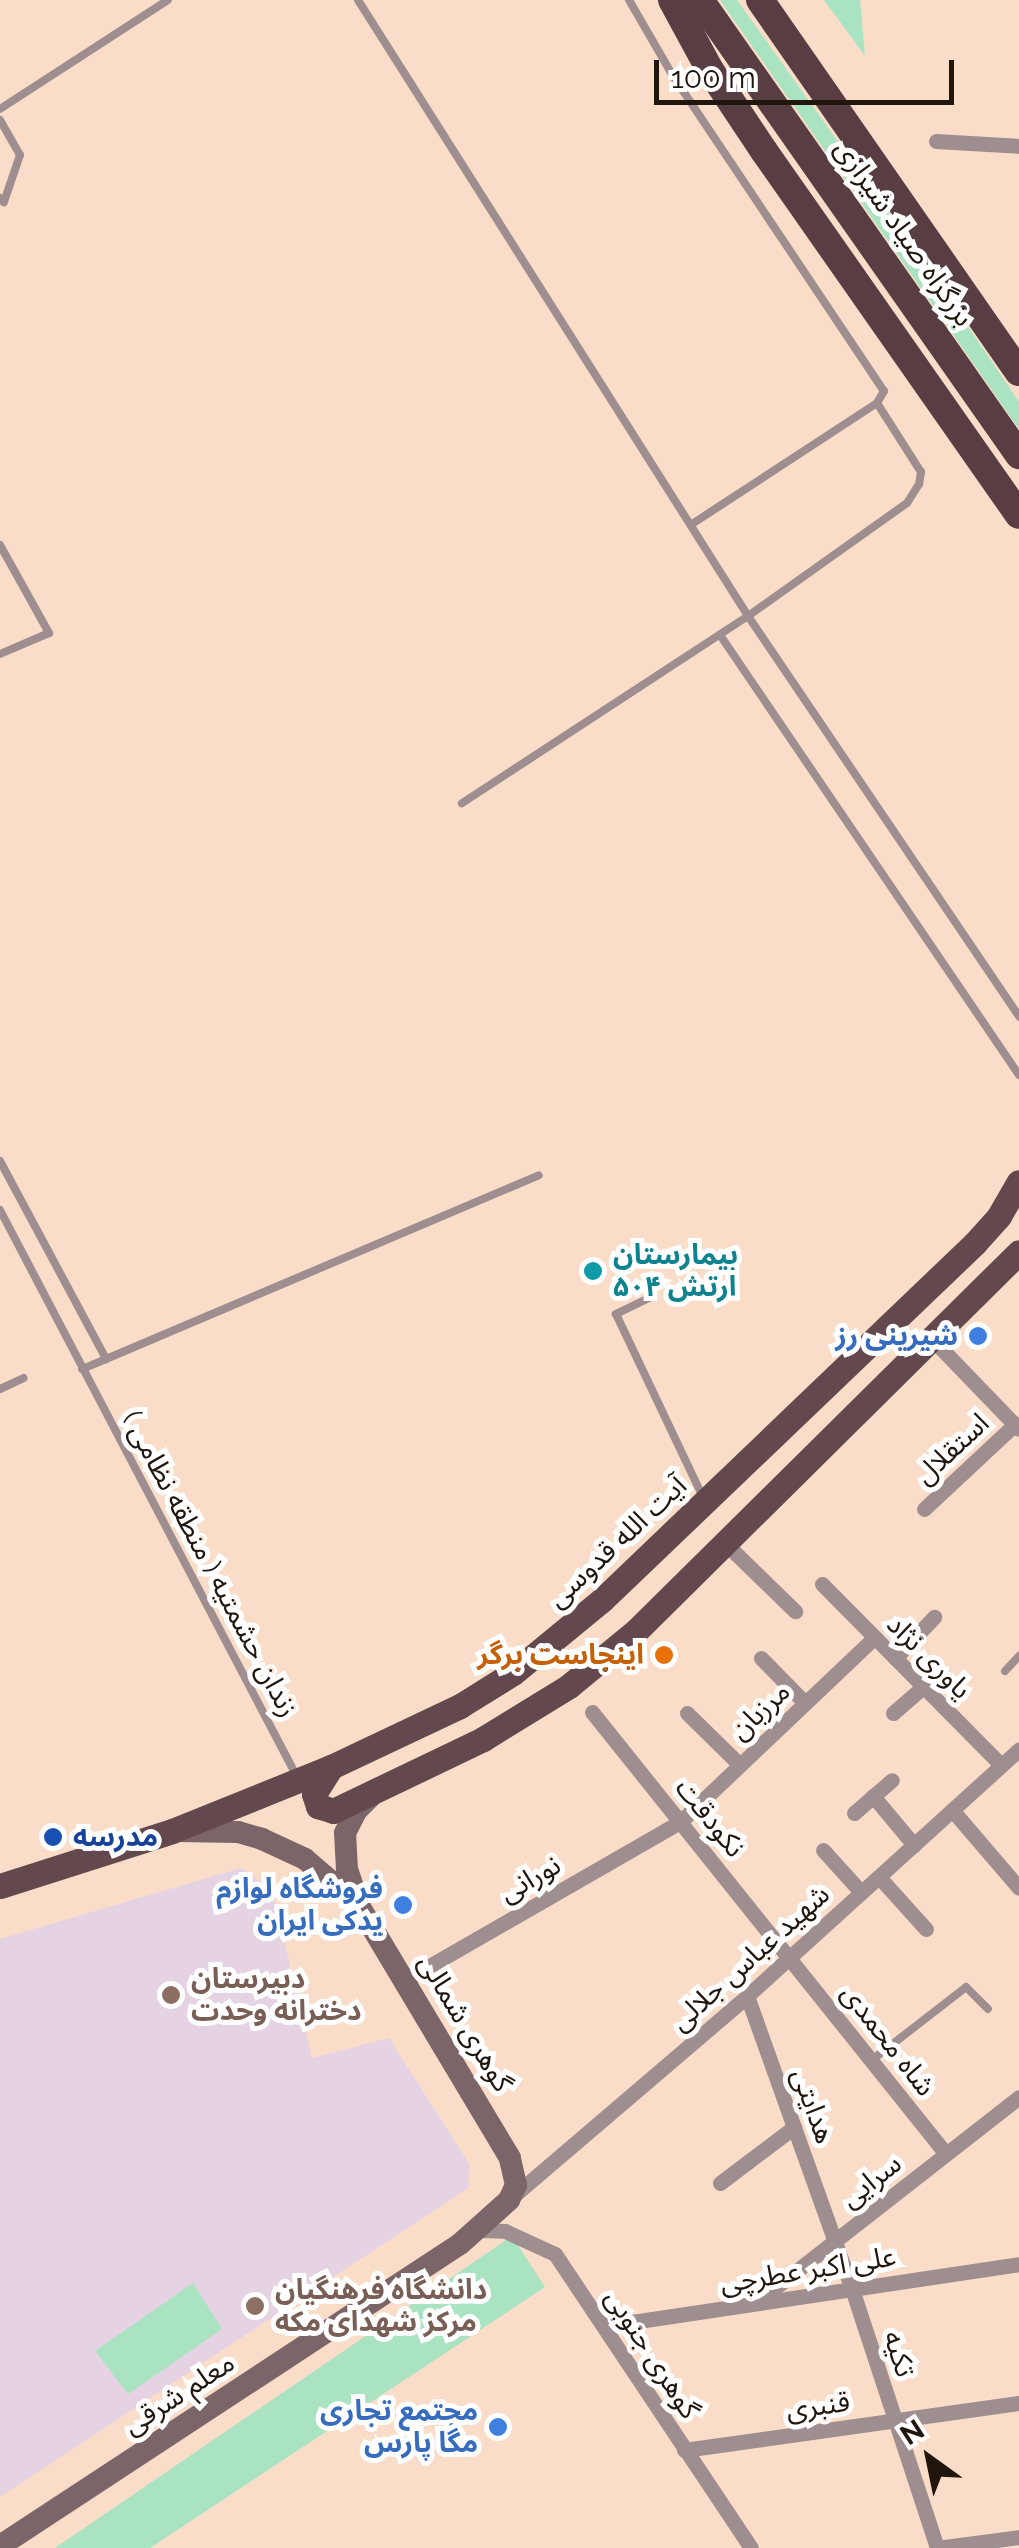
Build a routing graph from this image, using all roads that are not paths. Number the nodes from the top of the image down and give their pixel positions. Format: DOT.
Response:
graph roads {
  1 [pos="168,0"];
  2 [pos="358,0"];
  3 [pos="629,0"];
  4 [pos="672,0"];
  5 [pos="700,0"];
  6 [pos="760,0"];
  7 [pos="0,108"];
  8 [pos="0,120"];
  9 [pos="936,141"];
  10 [pos="1019,146"];
  11 [pos="0,198"];
  12 [pos="1019,372"];
  13 [pos="877,403"];
  14 [pos="1019,455"];
  15 [pos="1019,515"];
  16 [pos="692,524"];
  17 [pos="0,545"];
  18 [pos="748,616"];
  19 [pos="720,635"];
  20 [pos="0,654"];
  21 [pos="462,803"];
  22 [pos="1019,1017"];
  23 [pos="1018,1070"];
  24 [pos="0,1161"];
  25 [pos="540,1175"];
  26 [pos="1019,1182"];
  27 [pos="0,1210"];
  28 [pos="1019,1252"];
  29 [pos="649,1298"];
  30 [pos="934,1340"];
  31 [pos="106,1358"];
  32 [pos="82,1369"];
  33 [pos="24,1378"];
  34 [pos="0,1389"];
  35 [pos="1017,1426"];
  36 [pos="705,1501"];
  37 [pos="924,1510"];
  38 [pos="725,1544"];
  39 [pos="822,1584"];
  40 [pos="796,1611"];
  41 [pos="934,1616"];
  42 [pos="874,1638"];
  43 [pos="1019,1656"];
  44 [pos="761,1658"];
  45 [pos="894,1658"];
  46 [pos="1005,1670"];
  47 [pos="923,1687"];
  48 [pos="805,1703"];
  49 [pos="592,1712"];
  50 [pos="687,1713"];
  51 [pos="894,1713"];
  52 [pos="1019,1749"];
  53 [pos="740,1765"];
  54 [pos="1001,1765"];
  55 [pos="331,1767"];
  56 [pos="298,1780"];
  57 [pos="892,1780"];
  58 [pos="381,1788"];
  59 [pos="873,1796"];
  60 [pos="953,1811"];
  61 [pos="854,1813"];
  62 [pos="681,1821"];
  63 [pos="172,1831"];
  64 [pos="914,1846"];
  65 [pos="823,1850"];
  66 [pos="879,1877"];
  67 [pos="0,1886"];
  68 [pos="1019,1888"];
  69 [pos="861,1892"];
  70 [pos="360,1907"];
  71 [pos="926,1929"];
  72 [pos="790,1956"];
  73 [pos="405,1980"];
  74 [pos="748,1996"];
  75 [pos="988,2009"];
  76 [pos="872,2060"];
  77 [pos="1019,2097"];
  78 [pos="794,2126"];
  79 [pos="946,2154"];
  80 [pos="516,2172"];
  81 [pos="720,2183"];
  82 [pos="509,2200"];
  83 [pos="480,2230"];
  84 [pos="835,2241"];
  85 [pos="1019,2264"];
  86 [pos="852,2289"];
  87 [pos="754,2304"];
  88 [pos="604,2326"];
  89 [pos="1019,2403"];
  90 [pos="894,2420"];
  91 [pos="684,2450"];
  92 [pos="1019,2536"];
  93 [pos="0,2546"];
  94 [pos="751,2548"];
  95 [pos="937,2548"];
  1 -- 7 [label="lane"];
  2 -- 16 [label="lane"];
  3 -- 13 [label="lane"];
  4 -- 15 [label="highway"];
  5 -- 14 [label="highway, بزرگراه صیاد شیرازی"];
  6 -- 12 [label="highway, بزرگراه صیاد شیرازی"];
  8 -- 11 [label="lane"];
  9 -- 10 [label="street"];
  13 -- 16 [label="lane"];
  13 -- 18 [label="lane"];
  16 -- 18 [label="lane"];
  17 -- 20 [label="lane"];
  18 -- 19 [label="lane"];
  18 -- 22 [label="lane"];
  19 -- 21 [label="lane"];
  19 -- 23 [label="lane"];
  24 -- 31 [label="lane"];
  25 -- 31 [label="lane"];
  26 -- 36 [label="main road, آیت الله قدوسی"];
  27 -- 32 [label="lane, زندان حشمتیه ( منطقه نظامی )"];
  28 -- 30 [label="main road"];
  29 -- 36 [label="lane"];
  30 -- 35 [label="street"];
  30 -- 38 [label="main road"];
  31 -- 32 [label="lane"];
  32 -- 56 [label="lane, زندان حشمتیه ( منطقه نظامی )"];
  33 -- 34 [label="lane"];
  35 -- 37 [label="street, استقلال"];
  36 -- 55 [label="main road, آیت الله قدوسی"];
  38 -- 40 [label="street"];
  38 -- 58 [label="main road"];
  39 -- 42 [label="street, یاوری نژاد"];
  41 -- 45 [label="street"];
  42 -- 45 [label="street, یاوری نژاد"];
  42 -- 48 [label="street, مرزبان"];
  43 -- 46 [label="lane"];
  44 -- 48 [label="street"];
  45 -- 47 [label="street, یاوری نژاد"];
  47 -- 51 [label="street"];
  47 -- 54 [label="street, یاوری نژاد"];
  48 -- 53 [label="street, مرزبان"];
  49 -- 62 [label="street, نکودقت"];
  50 -- 53 [label="street"];
  52 -- 54 [label="street, شهید عباس جلالی"];
  53 -- 62 [label="street, مرزبان"];
  54 -- 60 [label="street, شهید عباس جلالی"];
  55 -- 56 [label="main road, آیت الله قدوسی"];
  55 -- 58 [label="main road"];
  56 -- 63 [label="main road, آیت الله قدوسی"];
  57 -- 59 [label="street"];
  58 -- 70 [label="main road"];
  59 -- 61 [label="street"];
  59 -- 64 [label="street"];
  60 -- 64 [label="street, شهید عباس جلالی"];
  60 -- 68 [label="street"];
  62 -- 72 [label="street, نکودقت"];
  62 -- 73 [label="street, نورانی"];
  63 -- 67 [label="main road, آیت الله قدوسی"];
  63 -- 70 [label="main road, آیت الله قدوسی"];
  64 -- 66 [label="street, شهید عباس جلالی"];
  65 -- 69 [label="street"];
  66 -- 69 [label="street, شهید عباس جلالی"];
  66 -- 71 [label="street"];
  69 -- 72 [label="street, شهید عباس جلالی"];
  70 -- 73 [label="main road, گوهری شمالی"];
  72 -- 74 [label="street, شهید عباس جلالی"];
  72 -- 76 [label="street, شاه محمدی"];
  73 -- 80 [label="main road, گوهری شمالی"];
  74 -- 78 [label="street, هدایتی"];
  74 -- 82 [label="street, شهید عباس جلالی"];
  75 -- 76 [label="lane"];
  76 -- 79 [label="street, شاه محمدی"];
  77 -- 79 [label="street, سرایی"];
  78 -- 81 [label="street"];
  78 -- 84 [label="street, هدایتی"];
  79 -- 84 [label="street, سرایی"];
  80 -- 82 [label="main road, معلم شرقی"];
  82 -- 83 [label="main road, معلم شرقی"];
  83 -- 88 [label="street, گوهری جنوبی"];
  83 -- 93 [label="main road, معلم شرقی"];
  84 -- 86 [label="street, هدایتی"];
  84 -- 87 [label="street, سرایی"];
  85 -- 86 [label="street, علی اکبر عطرچی"];
  86 -- 87 [label="street, علی اکبر عطرچی"];
  86 -- 90 [label="street, تکیه"];
  87 -- 88 [label="street, علی اکبر عطرچی"];
  88 -- 91 [label="street, گوهری جنوبی"];
  89 -- 90 [label="street, قنبری"];
  90 -- 91 [label="street, قنبری"];
  90 -- 95 [label="street, تکیه"];
  91 -- 94 [label="street, گوهری جنوبی"];
  92 -- 95 [label="street"];
}
